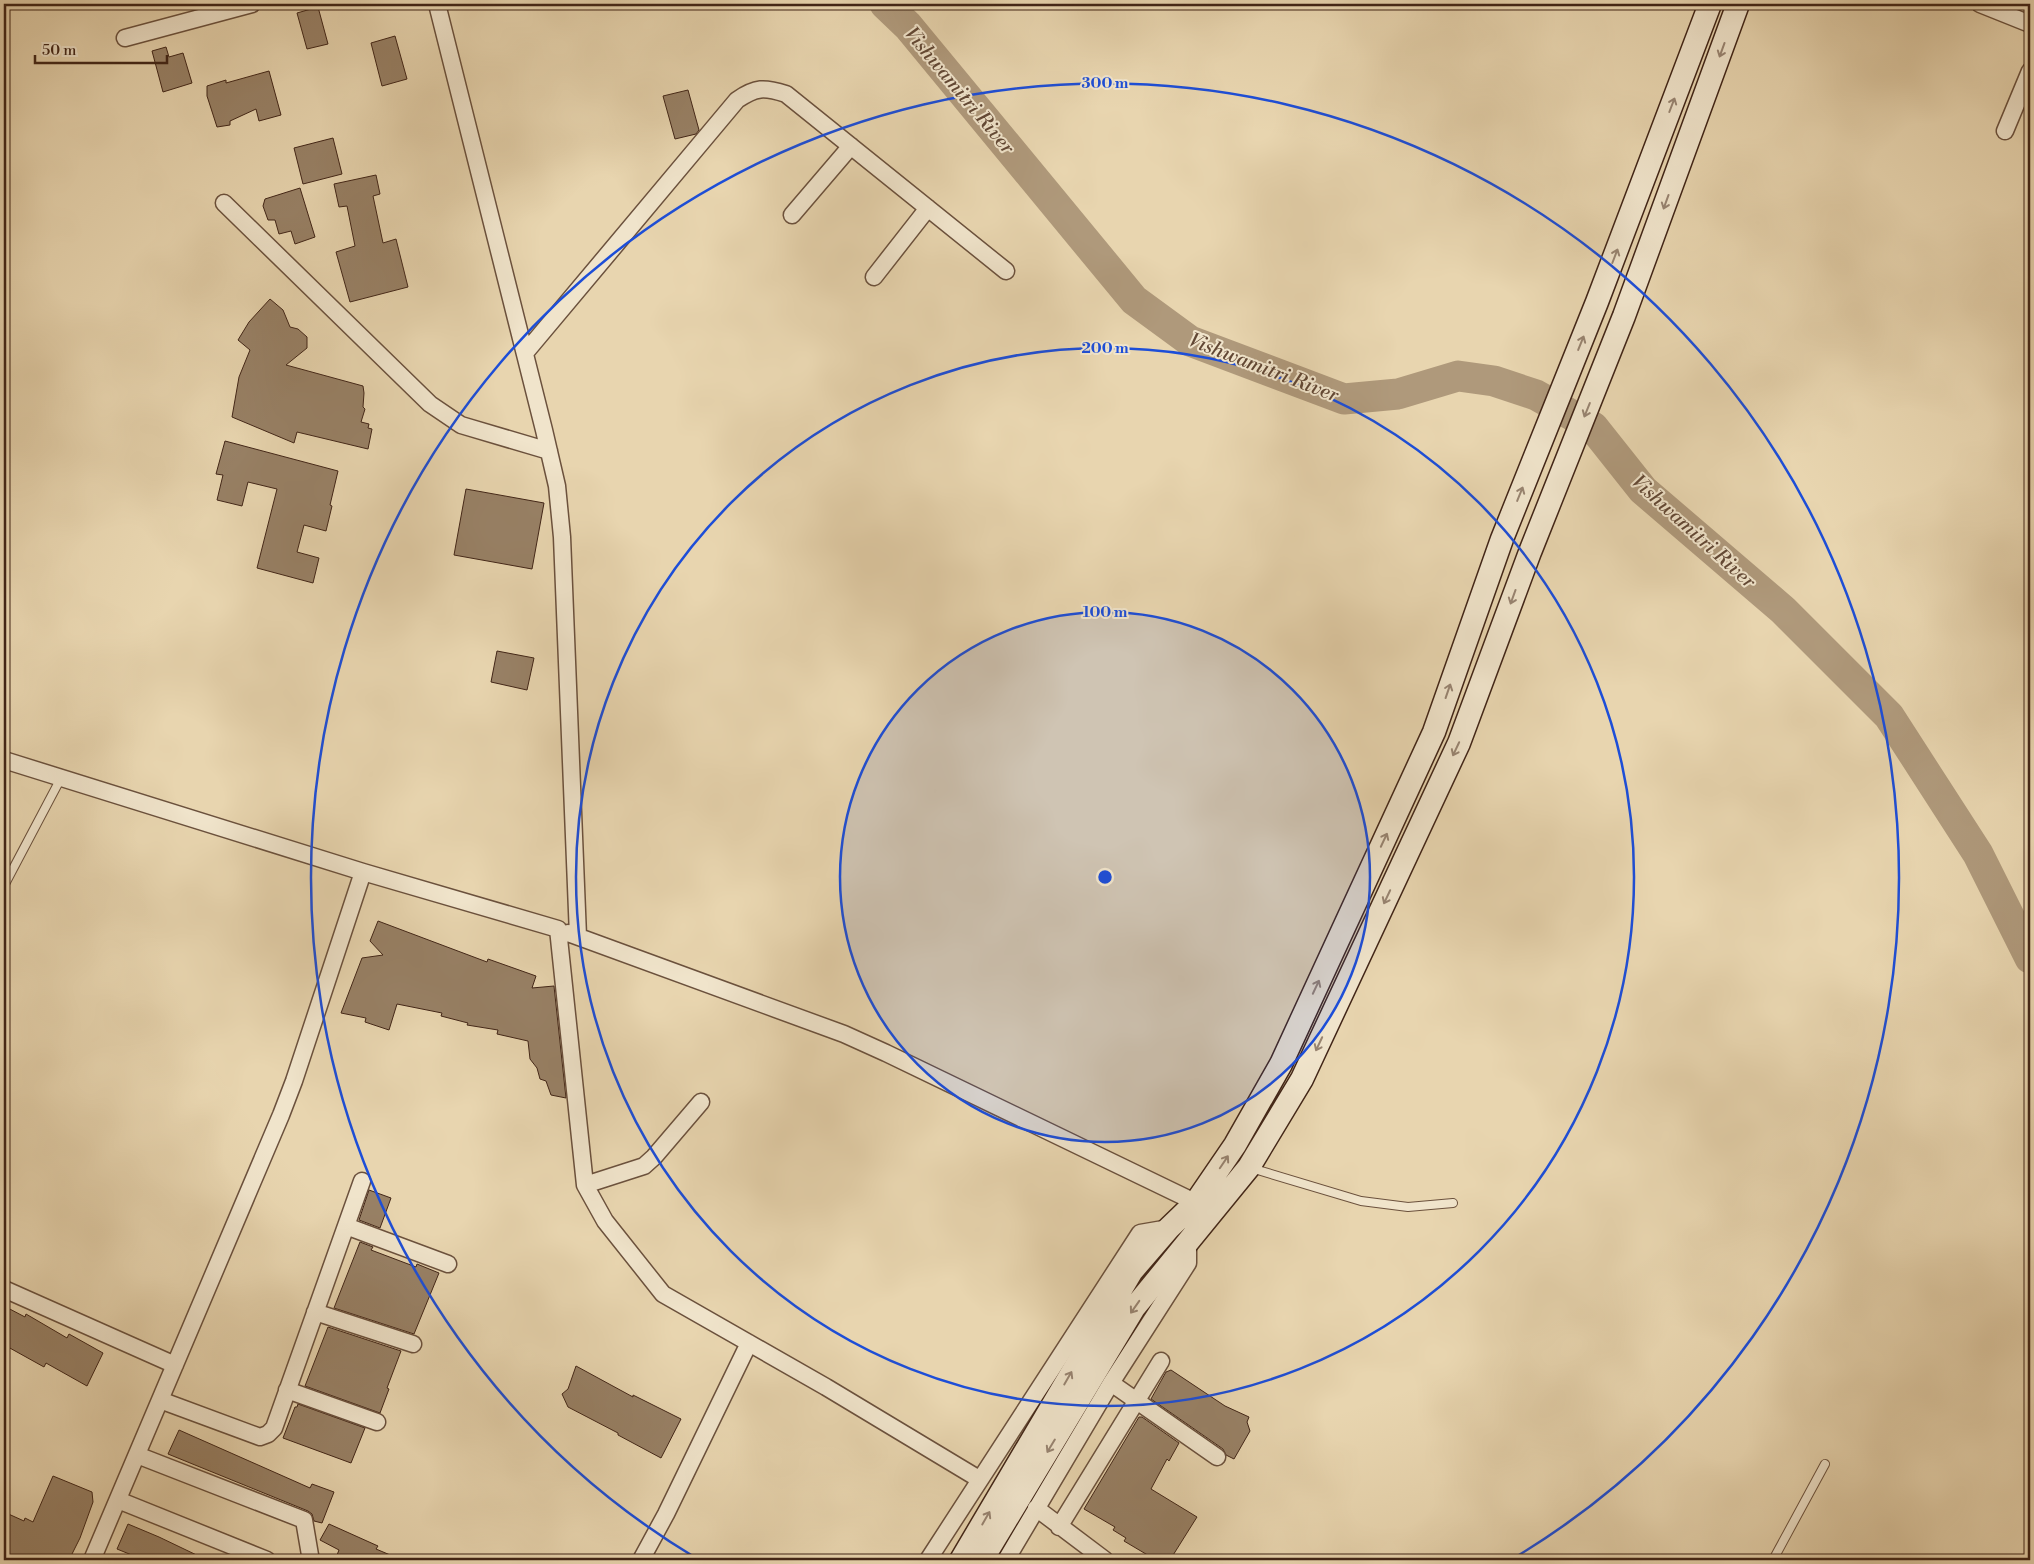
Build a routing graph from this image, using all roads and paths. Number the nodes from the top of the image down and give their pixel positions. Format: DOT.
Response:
graph roads {
  1 [pos="252,4"];
  2 [pos="437,4"];
  3 [pos="1710,4"];
  4 [pos="1738,4"];
  5 [pos="1980,4"];
  6 [pos="235,6"];
  7 [pos="2030,24"];
  8 [pos="125,38"];
  9 [pos="2030,71"];
  10 [pos="2005,130"];
  11 [pos="850,146"];
  12 [pos="224,203"];
  13 [pos="928,208"];
  14 [pos="792,215"];
  15 [pos="1006,271"];
  16 [pos="874,277"];
  17 [pos="525,353"];
  18 [pos="549,452"];
  19 [pos="4,760"];
  20 [pos="61,778"];
  21 [pos="363,872"];
  22 [pos="4,886"];
  23 [pos="558,929"];
  24 [pos="578,936"];
  25 [pos="701,1102"];
  26 [pos="1249,1167"];
  27 [pos="362,1181"];
  28 [pos="585,1185"];
  29 [pos="1453,1203"];
  30 [pos="1204,1207"];
  31 [pos="346,1226"];
  32 [pos="1169,1228"];
  33 [pos="1188,1240"];
  34 [pos="448,1264"];
  35 [pos="4,1289"];
  36 [pos="315,1312"];
  37 [pos="749,1343"];
  38 [pos="414,1344"];
  39 [pos="1161,1361"];
  40 [pos="175,1365"];
  41 [pos="1111,1383"];
  42 [pos="287,1390"];
  43 [pos="160,1400"];
  44 [pos="1136,1400"];
  45 [pos="377,1422"];
  46 [pos="137,1456"];
  47 [pos="1217,1457"];
  48 [pos="1825,1464"];
  49 [pos="979,1479"];
  50 [pos="118,1500"];
  51 [pos="1036,1508"];
  52 [pos="1059,1527"];
  53 [pos="311,1558"];
  54 [pos="92,1560"];
  55 [pos="267,1560"];
  56 [pos="641,1560"];
  57 [pos="928,1560"];
  58 [pos="961,1560"];
  59 [pos="982,1560"];
  60 [pos="1006,1560"];
  61 [pos="1105,1560"];
  62 [pos="1773,1560"];
  1 -- 6 [label="street"];
  2 -- 17 [label="street"];
  30 -- 3 [label="street, one-way"];
  4 -- 26 [label="street, one-way"];
  5 -- 7 [label="street"];
  6 -- 8 [label="street"];
  9 -- 10 [label="street"];
  11 -- 13 [label="street"];
  11 -- 14 [label="street"];
  11 -- 17 [label="street"];
  12 -- 18 [label="street"];
  13 -- 15 [label="street"];
  13 -- 16 [label="street"];
  17 -- 18 [label="street"];
  18 -- 24 [label="street"];
  19 -- 20 [label="street"];
  20 -- 21 [label="street"];
  20 -- 22 [label="lane"];
  21 -- 23 [label="street"];
  21 -- 40 [label="street"];
  23 -- 24 [label="street"];
  23 -- 28 [label="street"];
  24 -- 30 [label="street"];
  25 -- 28 [label="street"];
  26 -- 29 [label="lane"];
  26 -- 30 [label="street"];
  27 -- 31 [label="street"];
  28 -- 37 [label="street"];
  30 -- 32 [label="street"];
  30 -- 33 [label="street"];
  31 -- 34 [label="street"];
  31 -- 36 [label="street"];
  32 -- 49 [label="street"];
  58 -- 32 [label="street, one-way"];
  33 -- 41 [label="street"];
  33 -- 59 [label="street, one-way"];
  35 -- 40 [label="street"];
  36 -- 38 [label="street"];
  36 -- 42 [label="street"];
  37 -- 49 [label="street"];
  37 -- 56 [label="street"];
  39 -- 44 [label="street"];
  40 -- 43 [label="street"];
  41 -- 44 [label="street"];
  41 -- 51 [label="street"];
  42 -- 43 [label="street"];
  42 -- 45 [label="street"];
  43 -- 46 [label="street"];
  44 -- 47 [label="street"];
  44 -- 52 [label="street"];
  46 -- 50 [label="street"];
  46 -- 53 [label="street"];
  48 -- 62 [label="lane"];
  49 -- 57 [label="street"];
  50 -- 54 [label="street"];
  50 -- 55 [label="street"];
  51 -- 52 [label="street"];
  51 -- 60 [label="street"];
  52 -- 61 [label="street"];
}
